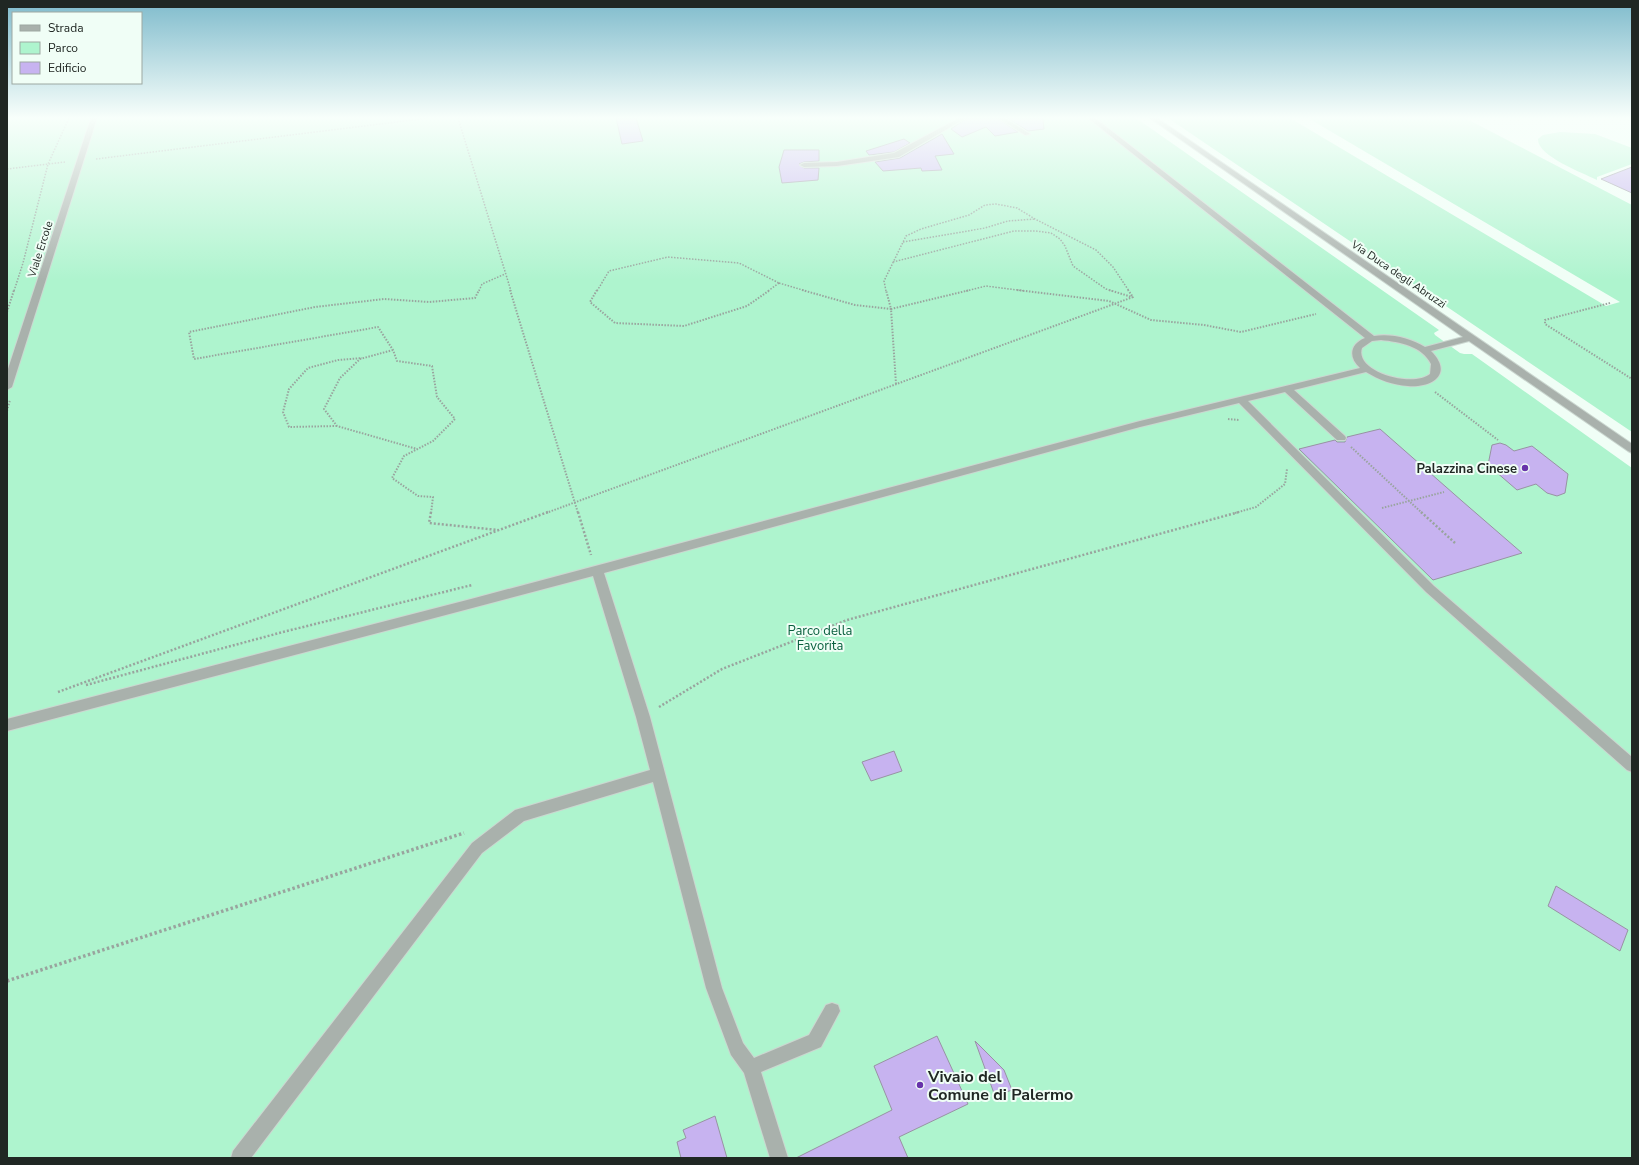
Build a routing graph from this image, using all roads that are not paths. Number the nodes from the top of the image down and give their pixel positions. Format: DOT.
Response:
graph roads {
  1 [pos="76,172"];
  2 [pos="1160,172"];
  3 [pos="1232,172"];
  4 [pos="1472,337"];
  5 [pos="1371,338"];
  6 [pos="1424,350"];
  7 [pos="1367,368"];
  8 [pos="7,387"];
  9 [pos="1286,388"];
  10 [pos="1241,400"];
  11 [pos="1341,438"];
  12 [pos="1632,449"];
  13 [pos="597,571"];
  14 [pos="7,725"];
  15 [pos="1632,766"];
  16 [pos="658,774"];
  17 [pos="832,1011"];
  18 [pos="751,1068"];
  19 [pos="240,1158"];
  20 [pos="779,1158"];
  1 -- 8 [label="street, Viale Ercole"];
  2 -- 5 [label="street"];
  3 -- 4 [label="street, Via Duca degli Abruzzi"];
  4 -- 6 [label="street"];
  4 -- 12 [label="street, Via Duca degli Abruzzi"];
  5 -- 6 [label="street"];
  5 -- 7 [label="street"];
  6 -- 7 [label="street"];
  7 -- 9 [label="street"];
  9 -- 10 [label="street"];
  9 -- 11 [label="street"];
  10 -- 13 [label="street"];
  10 -- 15 [label="street"];
  13 -- 14 [label="street"];
  13 -- 16 [label="street"];
  16 -- 18 [label="street"];
  16 -- 19 [label="street"];
  17 -- 18 [label="street"];
  18 -- 20 [label="street"];
}
